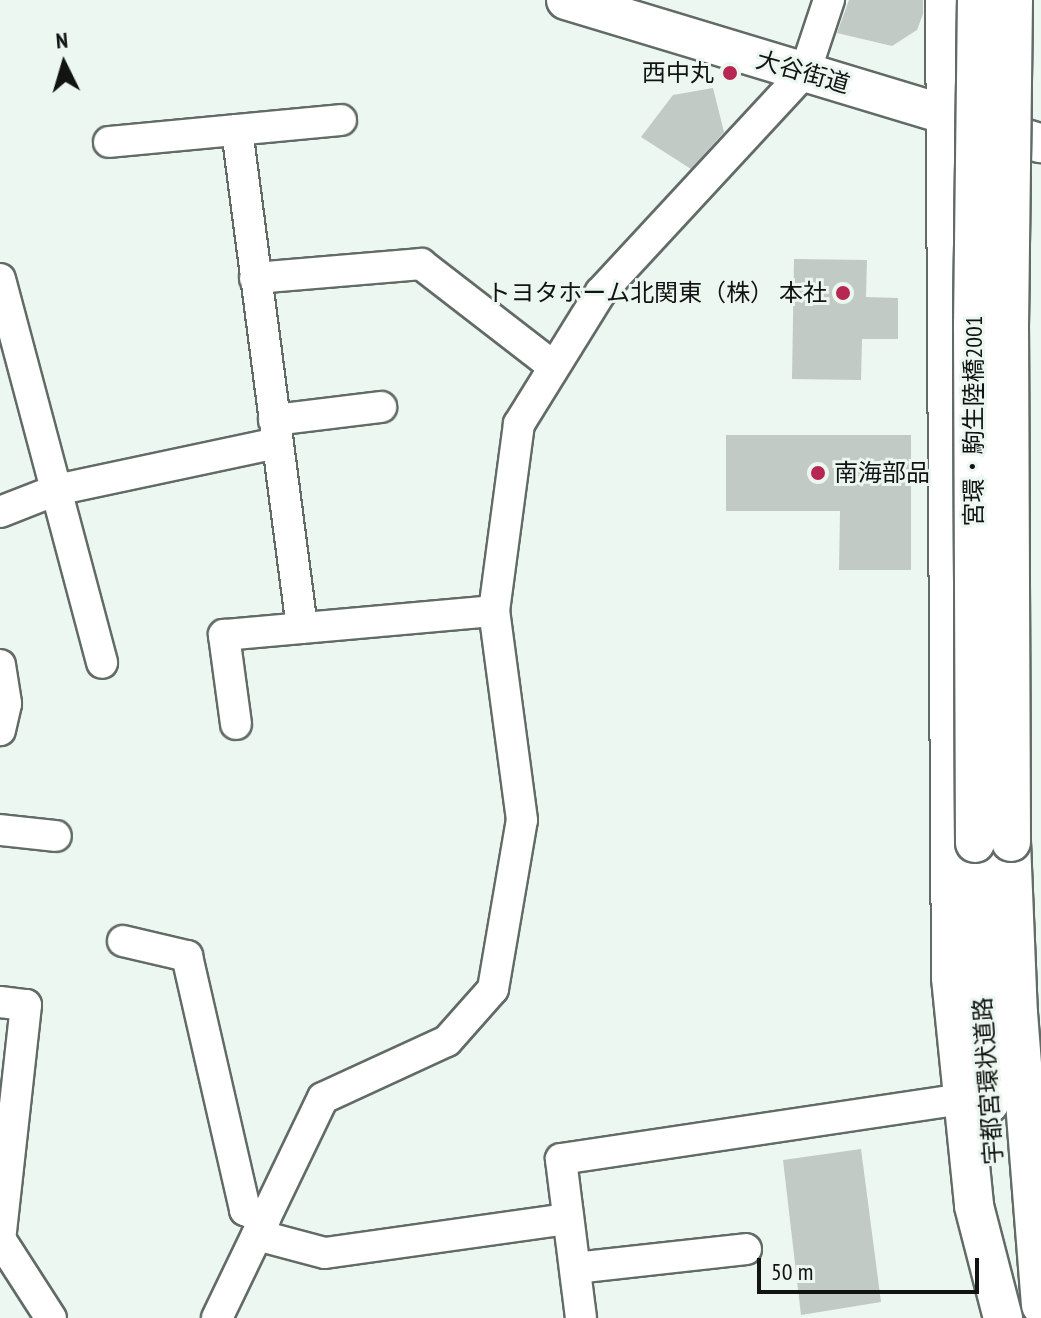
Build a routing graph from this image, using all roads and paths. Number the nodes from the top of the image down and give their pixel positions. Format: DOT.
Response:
graph roads {
  1 [pos="566,0"];
  2 [pos="829,0"];
  3 [pos="945,0"];
  4 [pos="977,0"];
  5 [pos="1013,0"];
  6 [pos="805,72"];
  7 [pos="944,113"];
  8 [pos="341,120"];
  9 [pos="237,130"];
  10 [pos="109,142"];
  11 [pos="1041,143"];
  12 [pos="255,278"];
  13 [pos="0,279"];
  14 [pos="553,366"];
  15 [pos="381,407"];
  16 [pos="275,431"];
  17 [pos="56,490"];
  18 [pos="0,512"];
  19 [pos="494,611"];
  20 [pos="302,628"];
  21 [pos="102,663"];
  22 [pos="0,665"];
  23 [pos="236,724"];
  24 [pos="0,730"];
  25 [pos="0,830"];
  26 [pos="56,836"];
  27 [pos="993,842"];
  28 [pos="123,941"];
  29 [pos="0,1002"];
  30 [pos="963,1099"];
  31 [pos="568,1219"];
  32 [pos="261,1227"];
  33 [pos="0,1239"];
  34 [pos="746,1249"];
  35 [pos="575,1268"];
  36 [pos="1041,1305"];
  37 [pos="51,1318"];
  38 [pos="217,1318"];
  39 [pos="581,1318"];
  40 [pos="1005,1318"];
  1 -- 6 [label="main road, 大谷街道"];
  2 -- 6 [label="street"];
  3 -- 7 [label="main road"];
  4 -- 27 [label="main road, 宮環・駒生陸橋2001, bridge"];
  5 -- 27 [label="main road, 宮環・駒生陸橋2001, bridge"];
  6 -- 7 [label="main road, 大谷街道"];
  6 -- 14 [label="street"];
  7 -- 11 [label="main road, 大谷街道"];
  7 -- 30 [label="main road"];
  8 -- 9 [label="street"];
  9 -- 10 [label="street"];
  9 -- 12 [label="street"];
  12 -- 14 [label="street"];
  12 -- 16 [label="street"];
  13 -- 17 [label="street"];
  14 -- 19 [label="street"];
  15 -- 16 [label="street"];
  16 -- 17 [label="street"];
  16 -- 20 [label="street"];
  17 -- 18 [label="street"];
  17 -- 21 [label="street"];
  19 -- 20 [label="street"];
  19 -- 32 [label="street"];
  20 -- 23 [label="street"];
  22 -- 24 [label="street"];
  25 -- 26 [label="street"];
  27 -- 36 [label="main road, 宇都宮環状道路"];
  27 -- 40 [label="main road, 宇都宮環状道路"];
  28 -- 32 [label="street"];
  29 -- 33 [label="street"];
  30 -- 31 [label="street"];
  30 -- 40 [label="main road"];
  31 -- 32 [label="street"];
  31 -- 35 [label="street"];
  32 -- 38 [label="street"];
  33 -- 37 [label="street"];
  34 -- 35 [label="street"];
  35 -- 39 [label="street"];
}
